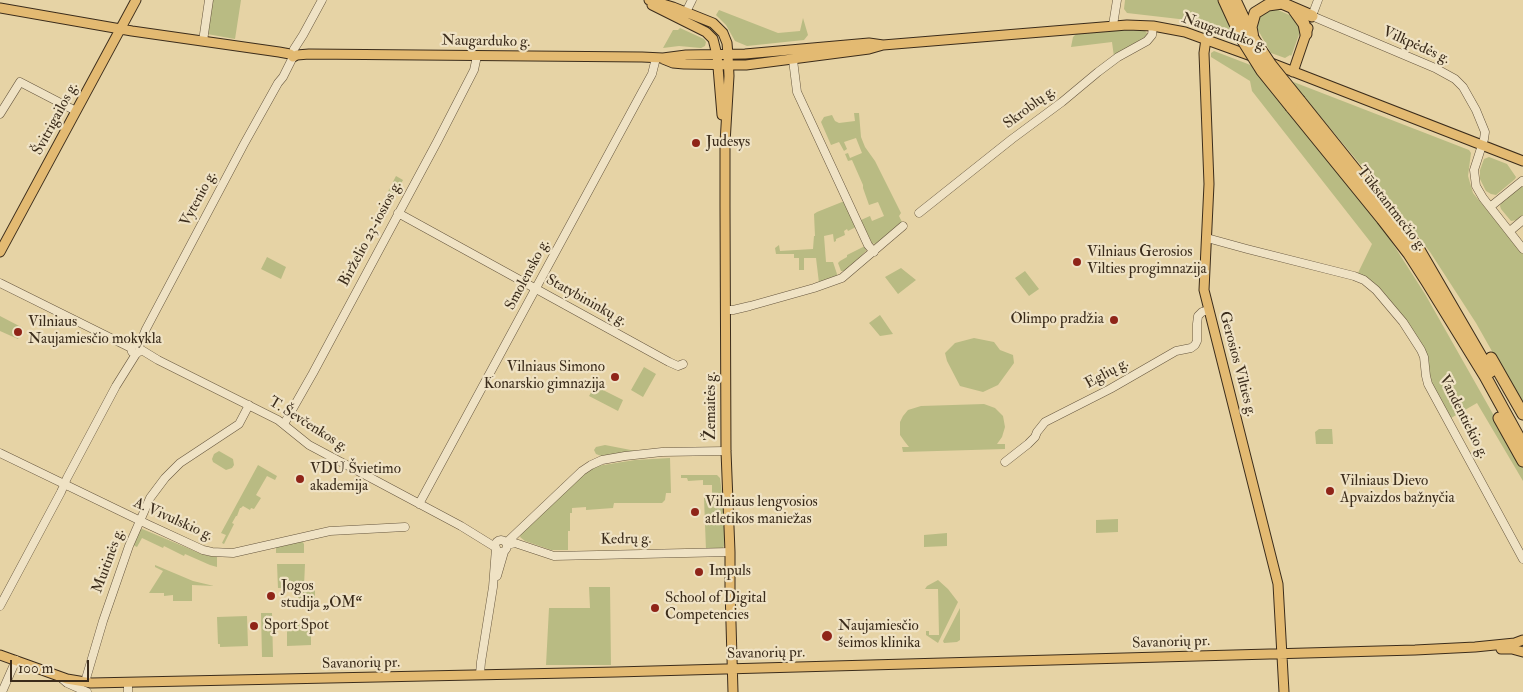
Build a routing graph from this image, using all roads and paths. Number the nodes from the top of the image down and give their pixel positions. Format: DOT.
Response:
graph roads {
  1 [pos="136,0"];
  2 [pos="209,0"];
  3 [pos="322,0"];
  4 [pos="644,0"];
  5 [pos="649,0"];
  6 [pos="692,0"];
  7 [pos="1117,0"];
  8 [pos="1224,0"];
  9 [pos="1234,0"];
  10 [pos="1318,0"];
  11 [pos="1283,3"];
  12 [pos="0,8"];
  13 [pos="686,11"];
  14 [pos="1312,16"];
  15 [pos="682,20"];
  16 [pos="1113,25"];
  17 [pos="1154,26"];
  18 [pos="120,29"];
  19 [pos="1306,34"];
  20 [pos="1247,38"];
  21 [pos="1206,39"];
  22 [pos="203,42"];
  23 [pos="883,45"];
  24 [pos="293,53"];
  25 [pos="728,55"];
  26 [pos="477,56"];
  27 [pos="659,58"];
  28 [pos="717,60"];
  29 [pos="793,60"];
  30 [pos="729,65"];
  31 [pos="1293,72"];
  32 [pos="1296,104"];
  33 [pos="76,111"];
  34 [pos="0,114"];
  35 [pos="725,143"];
  36 [pos="1482,145"];
  37 [pos="1523,161"];
  38 [pos="1523,181"];
  39 [pos="1490,207"];
  40 [pos="398,213"];
  41 [pos="919,213"];
  42 [pos="1523,220"];
  43 [pos="903,226"];
  44 [pos="1510,231"];
  45 [pos="1206,238"];
  46 [pos="1418,248"];
  47 [pos="1523,248"];
  48 [pos="0,252"];
  49 [pos="874,252"];
  50 [pos="0,283"];
  51 [pos="536,289"];
  52 [pos="726,310"];
  53 [pos="1208,310"];
  54 [pos="1449,318"];
  55 [pos="136,349"];
  56 [pos="683,364"];
  57 [pos="1488,374"];
  58 [pos="249,405"];
  59 [pos="1523,414"];
  60 [pos="284,424"];
  61 [pos="1523,430"];
  62 [pos="1523,444"];
  63 [pos="726,451"];
  64 [pos="0,453"];
  65 [pos="1523,461"];
  66 [pos="1005,462"];
  67 [pos="64,484"];
  68 [pos="419,504"];
  69 [pos="139,520"];
  70 [pos="405,526"];
  71 [pos="522,527"];
  72 [pos="502,546"];
  73 [pos="524,546"];
  74 [pos="730,552"];
  75 [pos="1523,560"];
  76 [pos="0,606"];
  77 [pos="1523,640"];
  78 [pos="1475,647"];
  79 [pos="1523,652"];
  80 [pos="1282,653"];
  81 [pos="0,655"];
  82 [pos="16,660"];
  83 [pos="732,669"];
  84 [pos="480,674"];
  85 [pos="58,676"];
  86 [pos="85,682"];
  87 [pos="128,682"];
  88 [pos="2,692"];
  89 [pos="87,692"];
  90 [pos="128,692"];
  91 [pos="733,692"];
  92 [pos="1284,692"];
  1 -- 18 [label="main road, Švitrigailos g."];
  2 -- 22 [label="street"];
  3 -- 24 [label="street, Vytenio g."];
  4 -- 15 [label="main road, Žemaitės g."];
  5 -- 13 [label="main road, Žemaitės g."];
  6 -- 13 [label="street"];
  7 -- 16 [label="street"];
  8 -- 20 [label="highway, Tūkstantmečio g."];
  9 -- 20 [label="highway, Tūkstantmečio g."];
  10 -- 14 [label="street"];
  11 -- 14 [label="highway"];
  11 -- 19 [label="highway"];
  11 -- 20 [label="highway"];
  12 -- 18 [label="main road, Naugarduko g."];
  13 -- 15 [label="street"];
  13 -- 25 [label="main road, Žemaitės g."];
  14 -- 19 [label="main road"];
  14 -- 36 [label="street, Vilkpėdės g."];
  15 -- 28 [label="main road, Žemaitės g."];
  16 -- 17 [label="main road, Naugarduko g."];
  16 -- 23 [label="main road, Naugarduko g."];
  17 -- 21 [label="main road, Naugarduko g."];
  17 -- 41 [label="street, Skroblų g."];
  18 -- 22 [label="main road, Naugarduko g."];
  18 -- 33 [label="main road, Švitrigailos g."];
  19 -- 31 [label="main road"];
  20 -- 32 [label="highway, Tūkstantmečio g., bridge"];
  21 -- 31 [label="main road, Naugarduko g."];
  21 -- 45 [label="main road, Gerosios Vilties g."];
  22 -- 24 [label="main road, Naugarduko g."];
  23 -- 25 [label="main road, Naugarduko g."];
  23 -- 29 [label="main road, Naugarduko g."];
  24 -- 26 [label="main road, Naugarduko g."];
  24 -- 55 [label="street, Vytenio g."];
  25 -- 28 [label="main road, Naugarduko g."];
  25 -- 30 [label="main road, Žemaitės g."];
  26 -- 27 [label="main road, Naugarduko g."];
  26 -- 40 [label="street, Birželio 23-iosios g."];
  27 -- 28 [label="main road, Naugarduko g."];
  27 -- 51 [label="street, Smolensko g."];
  28 -- 30 [label="main road, Naugarduko g."];
  28 -- 35 [label="main road, Žemaitės g."];
  29 -- 30 [label="main road, Naugarduko g."];
  29 -- 49 [label="street"];
  30 -- 35 [label="main road, Žemaitės g."];
  31 -- 36 [label="main road, Naugarduko g."];
  32 -- 46 [label="highway, Tūkstantmečio g."];
  32 -- 54 [label="highway, Tūkstantmečio g."];
  33 -- 34 [label="street"];
  33 -- 48 [label="main road, Švitrigailos g."];
  35 -- 52 [label="main road, Žemaitės g."];
  36 -- 37 [label="main road"];
  36 -- 39 [label="street"];
  38 -- 39 [label="street"];
  39 -- 44 [label="street"];
  40 -- 51 [label="street, Statybininkų g."];
  40 -- 60 [label="street, Birželio 23-iosios g."];
  42 -- 44 [label="street"];
  43 -- 49 [label="street"];
  44 -- 47 [label="street"];
  45 -- 53 [label="main road, Gerosios Vilties g."];
  45 -- 75 [label="street, Vandentiekio g."];
  46 -- 57 [label="highway, Tūkstantmečio g."];
  46 -- 59 [label="highway"];
  49 -- 52 [label="street"];
  50 -- 55 [label="street, T. Ševčenkos g."];
  51 -- 56 [label="street, Statybininkų g."];
  51 -- 68 [label="street, Smolensko g."];
  52 -- 63 [label="main road, Žemaitės g."];
  53 -- 66 [label="street, Eglių g."];
  53 -- 80 [label="main road, Gerosios Vilties g."];
  54 -- 57 [label="highway, Tūkstantmečio g."];
  54 -- 65 [label="highway"];
  55 -- 58 [label="street, T. Ševčenkos g."];
  55 -- 67 [label="street, Vytenio g."];
  57 -- 61 [label="highway, Tūkstantmečio g."];
  57 -- 62 [label="highway, Tūkstantmečio g."];
  58 -- 60 [label="street, T. Ševčenkos g."];
  58 -- 69 [label="street, Muitinės g."];
  60 -- 68 [label="street, T. Ševčenkos g."];
  63 -- 71 [label="street"];
  63 -- 74 [label="main road, Žemaitės g."];
  64 -- 67 [label="street, A. Vivulskio g."];
  67 -- 69 [label="street, A. Vivulskio g."];
  67 -- 76 [label="street, Vytenio g."];
  68 -- 72 [label="street, T. Ševčenkos g."];
  69 -- 70 [label="street, A. Vivulskio g."];
  69 -- 86 [label="street, Muitinės g."];
  71 -- 72 [label="street"];
  71 -- 73 [label="street"];
  72 -- 73 [label="street, Kedrų g."];
  72 -- 84 [label="street"];
  73 -- 74 [label="street, Kedrų g."];
  74 -- 83 [label="main road, Žemaitės g."];
  77 -- 78 [label="main road, Savanorių pr."];
  78 -- 79 [label="main road, Savanorių pr."];
  78 -- 80 [label="main road, Savanorių pr."];
  80 -- 83 [label="main road, Savanorių pr."];
  80 -- 92 [label="main road, Gerosios Vilties g."];
  81 -- 82 [label="main road, Savanorių pr."];
  82 -- 85 [label="main road, Savanorių pr."];
  82 -- 88 [label="street"];
  83 -- 84 [label="main road, Savanorių pr."];
  83 -- 91 [label="main road, Žemaitės g."];
  84 -- 87 [label="main road, Savanorių pr."];
  85 -- 86 [label="main road, Savanorių pr."];
  85 -- 89 [label="street"];
  86 -- 87 [label="main road, Savanorių pr."];
  87 -- 90 [label="street"];
}
